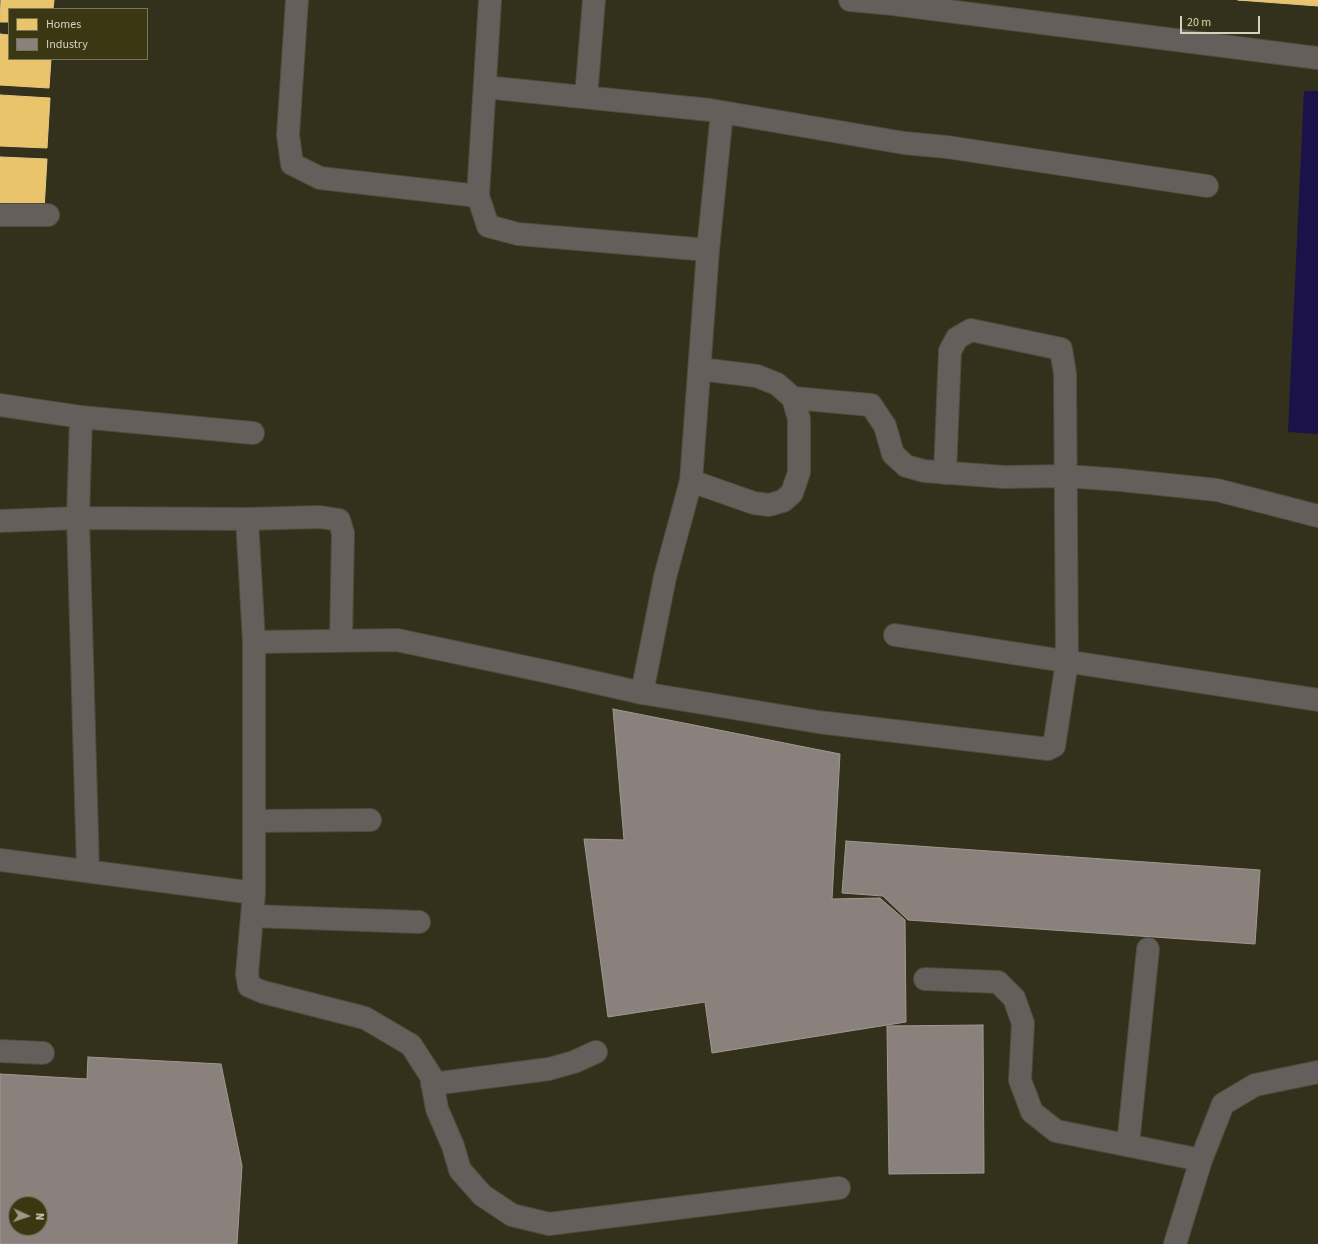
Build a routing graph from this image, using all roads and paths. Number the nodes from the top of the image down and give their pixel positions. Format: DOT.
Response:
graph roads {
  1 [pos="297,0"];
  2 [pos="490,0"];
  3 [pos="594,0"];
  4 [pos="850,0"];
  5 [pos="1318,58"];
  6 [pos="485,87"];
  7 [pos="586,98"];
  8 [pos="722,112"];
  9 [pos="1207,186"];
  10 [pos="478,196"];
  11 [pos="0,215"];
  12 [pos="48,215"];
  13 [pos="708,250"];
  14 [pos="700,369"];
  15 [pos="793,398"];
  16 [pos="0,405"];
  17 [pos="82,417"];
  18 [pos="253,433"];
  19 [pos="945,473"];
  20 [pos="1066,476"];
  21 [pos="691,481"];
  22 [pos="1318,516"];
  23 [pos="78,518"];
  24 [pos="247,520"];
  25 [pos="0,521"];
  26 [pos="895,635"];
  27 [pos="341,640"];
  28 [pos="254,642"];
  29 [pos="1067,662"];
  30 [pos="642,693"];
  31 [pos="1318,700"];
  32 [pos="370,820"];
  33 [pos="254,821"];
  34 [pos="0,860"];
  35 [pos="88,870"];
  36 [pos="254,893"];
  37 [pos="252,916"];
  38 [pos="419,922"];
  39 [pos="1148,949"];
  40 [pos="925,979"];
  41 [pos="0,1051"];
  42 [pos="596,1052"];
  43 [pos="43,1053"];
  44 [pos="1318,1072"];
  45 [pos="432,1084"];
  46 [pos="1128,1145"];
  47 [pos="1201,1160"];
  48 [pos="839,1188"];
  49 [pos="1175,1244"];
  1 -- 10 [label="street"];
  2 -- 6 [label="street"];
  3 -- 7 [label="street"];
  4 -- 5 [label="street"];
  6 -- 7 [label="street"];
  6 -- 10 [label="street"];
  7 -- 8 [label="street"];
  8 -- 9 [label="street"];
  8 -- 13 [label="street"];
  10 -- 13 [label="street"];
  11 -- 12 [label="street"];
  13 -- 14 [label="street"];
  14 -- 15 [label="street"];
  14 -- 21 [label="street"];
  15 -- 19 [label="street"];
  15 -- 21 [label="street"];
  16 -- 17 [label="street"];
  17 -- 18 [label="street"];
  17 -- 23 [label="street"];
  19 -- 20 [label="street"];
  19 -- 20 [label="street"];
  20 -- 22 [label="street"];
  20 -- 29 [label="street"];
  21 -- 30 [label="street"];
  23 -- 24 [label="street"];
  23 -- 25 [label="street"];
  23 -- 35 [label="street"];
  24 -- 27 [label="street"];
  24 -- 28 [label="street"];
  26 -- 29 [label="street"];
  27 -- 28 [label="street"];
  27 -- 30 [label="street"];
  28 -- 33 [label="street"];
  29 -- 30 [label="street"];
  29 -- 31 [label="street"];
  32 -- 33 [label="street"];
  33 -- 36 [label="street"];
  34 -- 35 [label="street"];
  35 -- 36 [label="street"];
  36 -- 37 [label="street"];
  37 -- 38 [label="street"];
  37 -- 45 [label="street"];
  39 -- 46 [label="street"];
  40 -- 46 [label="street"];
  41 -- 43 [label="street"];
  42 -- 45 [label="street"];
  44 -- 47 [label="street"];
  45 -- 48 [label="street"];
  46 -- 47 [label="street"];
  47 -- 49 [label="street"];
}
